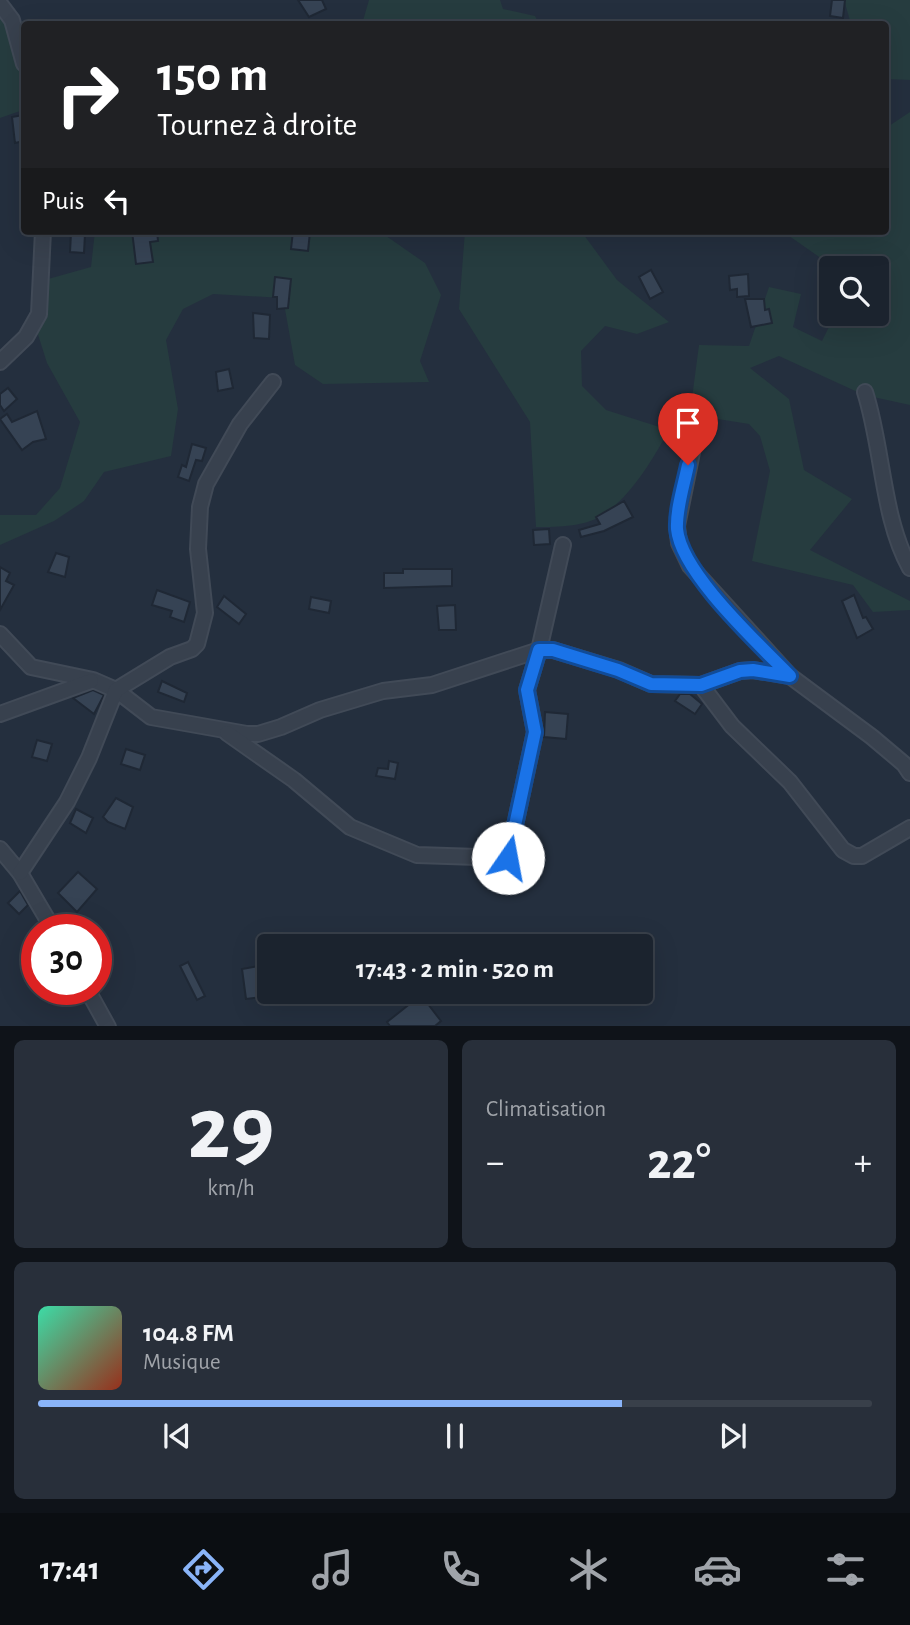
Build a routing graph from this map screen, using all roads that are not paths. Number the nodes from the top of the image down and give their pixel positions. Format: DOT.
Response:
graph roads {
  1 [pos="0,4"];
  2 [pos="21,53"];
  3 [pos="43,235"];
  4 [pos="0,362"];
  5 [pos="273,382"];
  6 [pos="865,392"];
  7 [pos="697,428"];
  8 [pos="564,545"];
  9 [pos="910,568"];
  10 [pos="0,634"];
  11 [pos="539,650"];
  12 [pos="790,676"];
  13 [pos="93,680"];
  14 [pos="701,685"];
  15 [pos="116,690"];
  16 [pos="0,714"];
  17 [pos="222,730"];
  18 [pos="910,773"];
  19 [pos="910,828"];
  20 [pos="0,849"];
  21 [pos="20,873"];
  22 [pos="44,914"];
  23 [pos="96,1005"];
  24 [pos="107,1026"];
  1 -- 2 [label="street"];
  3 -- 4 [label="street"];
  5 -- 15 [label="street"];
  6 -- 9 [label="street"];
  7 -- 12 [label="street"];
  8 -- 11 [label="street"];
  10 -- 13 [label="street"];
  11 -- 14 [label="street"];
  11 -- 17 [label="street"];
  11 -- 17 [label="street"];
  12 -- 14 [label="street"];
  12 -- 18 [label="street"];
  13 -- 15 [label="street"];
  13 -- 16 [label="street"];
  14 -- 19 [label="street"];
  15 -- 17 [label="street"];
  15 -- 21 [label="street"];
  20 -- 21 [label="street"];
  21 -- 22 [label="street"];
  23 -- 24 [label="street"];
}
